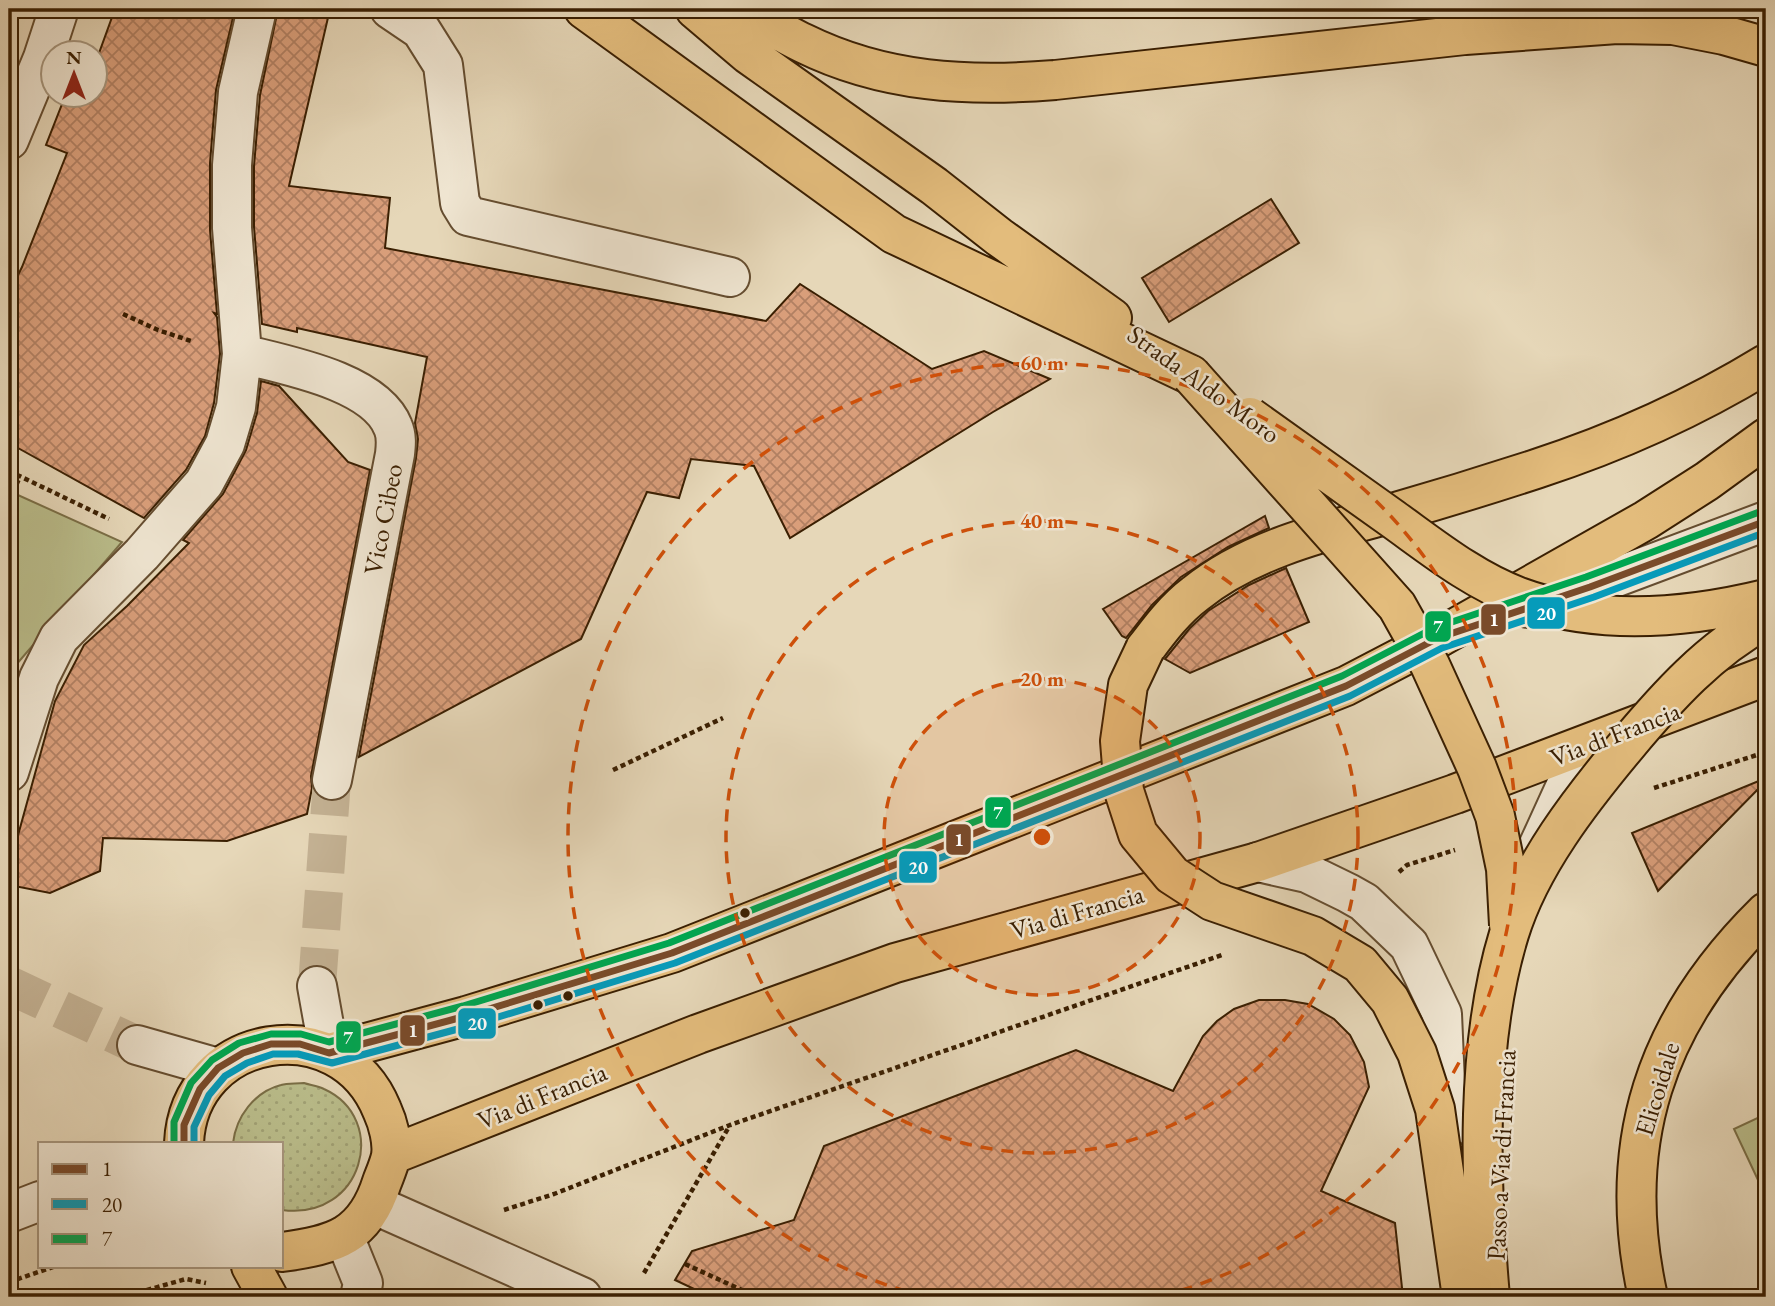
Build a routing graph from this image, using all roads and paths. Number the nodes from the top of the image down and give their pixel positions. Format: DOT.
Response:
graph roads {
  1 [pos="59,9"];
  2 [pos="257,9"];
  3 [pos="390,9"];
  4 [pos="584,9"];
  5 [pos="695,9"];
  6 [pos="742,9"];
  7 [pos="1766,47"];
  8 [pos="9,140"];
  9 [pos="730,277"];
  10 [pos="123,314"];
  11 [pos="242,354"];
  12 [pos="1766,364"];
  13 [pos="1191,375"];
  14 [pos="1766,438"];
  15 [pos="9,471"];
  16 [pos="20,477"];
  17 [pos="9,500"];
  18 [pos="1766,521"];
  19 [pos="154,540"];
  20 [pos="1766,599"];
  21 [pos="1766,619"];
  22 [pos="1438,638"];
  23 [pos="1766,676"];
  24 [pos="723,718"];
  25 [pos="1584,746"];
  26 [pos="1766,752"];
  27 [pos="613,770"];
  28 [pos="9,772"];
  29 [pos="332,780"];
  30 [pos="1653,789"];
  31 [pos="1460,849"];
  32 [pos="1258,862"];
  33 [pos="1364,902"];
  34 [pos="1766,912"];
  35 [pos="1510,932"];
  36 [pos="1225,954"];
  37 [pos="317,986"];
  38 [pos="1508,1012"];
  39 [pos="1442,1014"];
  40 [pos="137,1045"];
  41 [pos="329,1053"];
  42 [pos="218,1068"];
  43 [pos="730,1125"];
  44 [pos="184,1142"];
  45 [pos="391,1155"];
  46 [pos="554,1194"];
  47 [pos="38,1202"];
  48 [pos="375,1205"];
  49 [pos="9,1213"];
  50 [pos="344,1236"];
  51 [pos="284,1252"];
  52 [pos="685,1264"];
  53 [pos="50,1268"];
  54 [pos="252,1268"];
  55 [pos="644,1273"];
  56 [pos="9,1282"];
  57 [pos="211,1284"];
  58 [pos="122,1297"];
  59 [pos="268,1297"];
  60 [pos="360,1297"];
  61 [pos="582,1297"];
  62 [pos="757,1297"];
  63 [pos="1450,1297"];
  64 [pos="1462,1297"];
  65 [pos="1493,1297"];
  66 [pos="1648,1297"];
  1 -- 8 [label="street"];
  2 -- 11 [label="street"];
  3 -- 9 [label="street"];
  4 -- 13 [label="main road"];
  5 -- 13 [label="main road, Strada Aldo Moro"];
  6 -- 7 [label="main road"];
  10 -- 11 [label="path"];
  11 -- 19 [label="street"];
  11 -- 29 [label="street, Vico Cibeo"];
  12 -- 64 [label="main road, bridge"];
  13 -- 20 [label="main road, Strada Aldo Moro, bridge"];
  13 -- 35 [label="main road, bridge"];
  14 -- 22 [label="main road"];
  15 -- 16 [label="path"];
  16 -- 17 [label="path"];
  16 -- 19 [label="path"];
  18 -- 22 [label="street"];
  19 -- 28 [label="street"];
  21 -- 35 [label="main road, bridge"];
  22 -- 41 [label="main road"];
  23 -- 25 [label="main road, Via di Francia"];
  24 -- 27 [label="path"];
  25 -- 32 [label="main road, Via di Francia"];
  25 -- 38 [label="street, Passo a Via di Francia"];
  26 -- 30 [label="path"];
  31 -- 33 [label="path"];
  32 -- 33 [label="street, Passo a Via di Francia"];
  32 -- 45 [label="main road, Via di Francia"];
  33 -- 39 [label="street, Passo a Via di Francia"];
  34 -- 66 [label="main road, Elicoidale"];
  35 -- 65 [label="main road, bridge"];
  36 -- 43 [label="path"];
  37 -- 41 [label="street"];
  38 -- 39 [label="street, Passo a Via di Francia"];
  38 -- 65 [label="street, Passo a Via di Francia"];
  39 -- 63 [label="street, Passo a Via di Francia"];
  40 -- 42 [label="street"];
  41 -- 42 [label="main road"];
  41 -- 45 [label="main road"];
  42 -- 44 [label="main road"];
  43 -- 46 [label="path"];
  43 -- 55 [label="path"];
  45 -- 48 [label="main road"];
  47 -- 49 [label="street"];
  48 -- 50 [label="main road"];
  48 -- 61 [label="street"];
  50 -- 51 [label="main road"];
  50 -- 60 [label="street"];
  52 -- 62 [label="path"];
  53 -- 56 [label="path"];
  54 -- 59 [label="main road"];
  57 -- 58 [label="path"];
}
